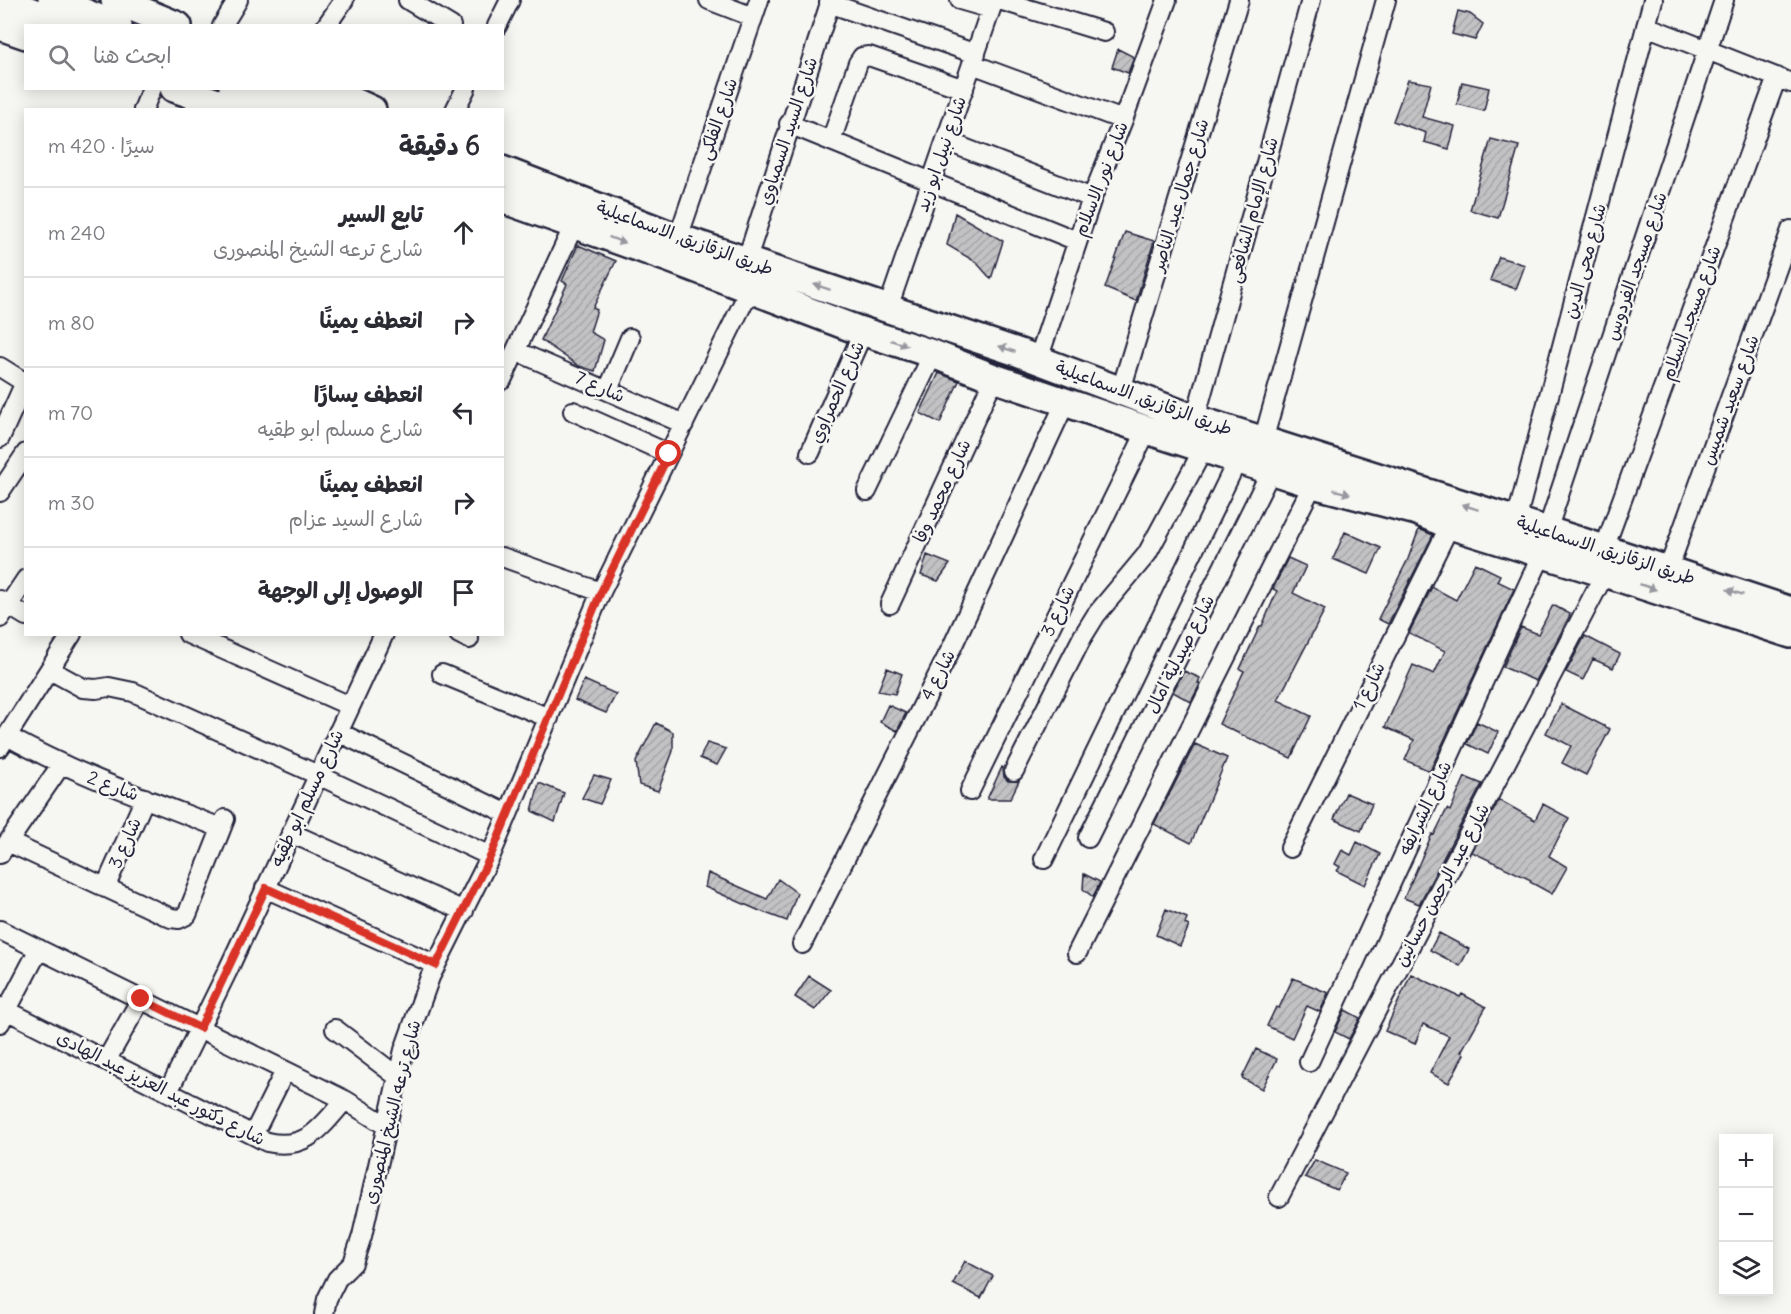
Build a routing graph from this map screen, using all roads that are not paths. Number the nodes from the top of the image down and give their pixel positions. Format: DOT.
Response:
graph roads {
  1 [pos="1,0"];
  2 [pos="52,0"];
  3 [pos="115,0"];
  4 [pos="238,0"];
  5 [pos="344,0"];
  6 [pos="408,0"];
  7 [pos="709,0"];
  8 [pos="960,0"];
  9 [pos="1167,0"];
  10 [pos="1239,0"];
  11 [pos="1311,0"];
  12 [pos="1386,0"];
  13 [pos="1653,0"];
  14 [pos="1724,0"];
  15 [pos="504,2"];
  16 [pos="830,2"];
  17 [pos="995,3"];
  18 [pos="428,5"];
  19 [pos="756,8"];
  20 [pos="63,24"];
  21 [pos="113,24"];
  22 [pos="173,24"];
  23 [pos="223,24"];
  24 [pos="327,24"];
  25 [pos="449,24"];
  26 [pos="498,24"];
  27 [pos="0,26"];
  28 [pos="1646,26"];
  29 [pos="1104,32"];
  30 [pos="24,34"];
  31 [pos="1708,51"];
  32 [pos="974,59"];
  33 [pos="1784,80"];
  34 [pos="963,89"];
  35 [pos="151,90"];
  36 [pos="180,90"];
  37 [pos="238,90"];
  38 [pos="285,90"];
  39 [pos="328,90"];
  40 [pos="465,90"];
  41 [pos="144,108"];
  42 [pos="232,108"];
  43 [pos="283,108"];
  44 [pos="329,108"];
  45 [pos="368,108"];
  46 [pos="456,108"];
  47 [pos="1123,120"];
  48 [pos="789,124"];
  49 [pos="831,141"];
  50 [pos="945,141"];
  51 [pos="504,171"];
  52 [pos="931,182"];
  53 [pos="1092,198"];
  54 [pos="504,200"];
  55 [pos="574,225"];
  56 [pos="1791,230"];
  57 [pos="678,238"];
  58 [pos="1077,241"];
  59 [pos="746,262"];
  60 [pos="750,289"];
  61 [pos="888,308"];
  62 [pos="864,332"];
  63 [pos="630,339"];
  64 [pos="516,351"];
  65 [pos="933,354"];
  66 [pos="1043,361"];
  67 [pos="0,367"];
  68 [pos="504,376"];
  69 [pos="994,378"];
  70 [pos="24,380"];
  71 [pos="24,383"];
  72 [pos="1112,387"];
  73 [pos="608,390"];
  74 [pos="1037,392"];
  75 [pos="1078,406"];
  76 [pos="573,411"];
  77 [pos="1195,419"];
  78 [pos="684,424"];
  79 [pos="1147,430"];
  80 [pos="0,440"];
  81 [pos="1263,441"];
  82 [pos="24,444"];
  83 [pos="1204,448"];
  84 [pos="810,453"];
  85 [pos="669,454"];
  86 [pos="24,456"];
  87 [pos="1238,459"];
  88 [pos="1271,471"];
  89 [pos="1312,484"];
  90 [pos="867,491"];
  91 [pos="0,492"];
  92 [pos="1516,521"];
  93 [pos="1450,525"];
  94 [pos="1545,542"];
  95 [pos="504,559"];
  96 [pos="1605,561"];
  97 [pos="1668,570"];
  98 [pos="24,582"];
  99 [pos="601,592"];
  100 [pos="890,604"];
  101 [pos="3,608"];
  102 [pos="1791,611"];
  103 [pos="24,615"];
  104 [pos="1791,634"];
  105 [pos="192,636"];
  106 [pos="382,636"];
  107 [pos="64,637"];
  108 [pos="50,670"];
  109 [pos="442,674"];
  110 [pos="350,706"];
  111 [pos="549,718"];
  112 [pos="338,732"];
  113 [pos="3,741"];
  114 [pos="61,765"];
  115 [pos="1014,771"];
  116 [pos="318,775"];
  117 [pos="970,792"];
  118 [pos="145,798"];
  119 [pos="508,814"];
  120 [pos="291,833"];
  121 [pos="1088,838"];
  122 [pos="4,848"];
  123 [pos="1290,848"];
  124 [pos="490,856"];
  125 [pos="1044,859"];
  126 [pos="105,888"];
  127 [pos="266,888"];
  128 [pos="464,911"];
  129 [pos="0,930"];
  130 [pos="802,944"];
  131 [pos="39,949"];
  132 [pos="1077,953"];
  133 [pos="436,965"];
  134 [pos="141,999"];
  135 [pos="2,1013"];
  136 [pos="200,1028"];
  137 [pos="335,1029"];
  138 [pos="106,1061"];
  139 [pos="1309,1062"];
  140 [pos="285,1071"];
  141 [pos="398,1077"];
  142 [pos="168,1092"];
  143 [pos="345,1100"];
  144 [pos="387,1126"];
  145 [pos="253,1135"];
  146 [pos="1279,1197"];
  147 [pos="324,1314"];
  1 -- 20 [label="highway"];
  2 -- 21 [label="highway"];
  3 -- 22 [label="highway"];
  4 -- 23 [label="street"];
  5 -- 24 [label="street"];
  6 -- 18 [label="street"];
  7 -- 19 [label="street"];
  8 -- 17 [label="street"];
  9 -- 47 [label="street, شارع نور الاسلام"];
  10 -- 72 [label="street, شارع جمال عبد الناصر"];
  11 -- 77 [label="street, شارع الإمام الشافعى"];
  12 -- 81 [label="street"];
  13 -- 28 [label="street, شارع محى الدين"];
  14 -- 31 [label="street, شارع مسجد الفردوس"];
  15 -- 26 [label="street"];
  16 -- 32 [label="street"];
  16 -- 48 [label="street, شارع السيد السمباوي"];
  17 -- 29 [label="street"];
  17 -- 32 [label="street, شارع نبيل ابو زيد"];
  18 -- 25 [label="street"];
  19 -- 57 [label="street, شارع الفلكى"];
  27 -- 30 [label="highway"];
  28 -- 31 [label="street"];
  28 -- 92 [label="street, شارع محى الدين"];
  31 -- 33 [label="street"];
  31 -- 94 [label="street, شارع مسجد الفردوس"];
  32 -- 34 [label="street, شارع نبيل ابو زيد"];
  32 -- 47 [label="street"];
  33 -- 96 [label="street, شارع مسجد السلام"];
  34 -- 49 [label="street"];
  34 -- 50 [label="street, شارع نبيل ابو زيد"];
  35 -- 41 [label="street"];
  36 -- 42 [label="highway"];
  37 -- 43 [label="highway"];
  38 -- 44 [label="highway"];
  39 -- 45 [label="highway"];
  40 -- 46 [label="street"];
  47 -- 53 [label="street, شارع نور الاسلام"];
  48 -- 49 [label="street"];
  48 -- 59 [label="street, شارع السيد السمباوي"];
  49 -- 52 [label="street"];
  50 -- 52 [label="street, شارع نبيل ابو زيد"];
  50 -- 53 [label="street"];
  51 -- 57 [label="highway, طريق الزقازيق, الاسماعيلية"];
  52 -- 58 [label="street"];
  52 -- 61 [label="street, شارع نبيل ابو زيد"];
  53 -- 58 [label="street, شارع نور الاسلام"];
  54 -- 55 [label="highway, طريق الزقازيق, الاسماعيلية"];
  55 -- 60 [label="highway, طريق الزقازيق, الاسماعيلية, one-way"];
  55 -- 64 [label="street"];
  56 -- 97 [label="street, شارع سعيد شميس"];
  57 -- 59 [label="highway, طريق الزقازيق, الاسماعيلية"];
  58 -- 66 [label="street, شارع نور الاسلام"];
  61 -- 59 [label="highway, طريق الزقازيق, الاسماعيلية, one-way"];
  60 -- 62 [label="highway, طريق الزقازيق, الاسماعيلية"];
  60 -- 78 [label="street, شارع ترعه الشيخ المنصورى"];
  66 -- 61 [label="highway, طريق الزقازيق, الاسماعيلية, one-way"];
  62 -- 65 [label="highway, طريق الزقازيق, الاسماعيلية, one-way"];
  62 -- 84 [label="street, شارع الحمراوي"];
  63 -- 73 [label="street"];
  64 -- 68 [label="street"];
  64 -- 73 [label="street, شارع 7"];
  65 -- 69 [label="highway, طريق الزقازيق, الاسماعيلية"];
  65 -- 90 [label="street"];
  66 -- 72 [label="highway, طريق الزقازيق, الاسماعيلية"];
  66 -- 74 [label="highway"];
  67 -- 70 [label="street"];
  69 -- 74 [label="highway, طريق الزقازيق, الاسماعيلية"];
  69 -- 100 [label="street, شارع محمد وفا"];
  71 -- 80 [label="street"];
  72 -- 75 [label="highway"];
  72 -- 77 [label="highway, طريق الزقازيق, الاسماعيلية"];
  73 -- 78 [label="street, شارع 7"];
  74 -- 75 [label="highway, طريق الزقازيق, الاسماعيلية"];
  75 -- 79 [label="highway, طريق الزقازيق, الاسماعيلية"];
  75 -- 130 [label="street, شارع 4"];
  76 -- 85 [label="street"];
  77 -- 81 [label="highway, طريق الزقازيق, الاسماعيلية"];
  78 -- 85 [label="street, شارع ترعه الشيخ المنصورى"];
  79 -- 83 [label="highway, طريق الزقازيق, الاسماعيلية"];
  79 -- 117 [label="street, شارع 3"];
  80 -- 82 [label="street"];
  92 -- 81 [label="highway, طريق الزقازيق, الاسماعيلية, one-way"];
  83 -- 87 [label="highway, طريق الزقازيق, الاسماعيلية"];
  83 -- 115 [label="street"];
  85 -- 99 [label="street, شارع ترعه الشيخ المنصورى"];
  86 -- 91 [label="street"];
  87 -- 88 [label="highway, طريق الزقازيق, الاسماعيلية"];
  87 -- 125 [label="street"];
  88 -- 89 [label="highway, طريق الزقازيق, الاسماعيلية"];
  88 -- 121 [label="street, شارع صيدلية امال"];
  89 -- 93 [label="highway, طريق الزقازيق, الاسماعيلية, one-way"];
  89 -- 132 [label="street"];
  92 -- 94 [label="highway, طريق الزقازيق, الاسماعيلية"];
  93 -- 94 [label="highway, طريق الزقازيق, الاسماعيلية"];
  93 -- 123 [label="street, شارع 1"];
  94 -- 96 [label="highway, طريق الزقازيق, الاسماعيلية"];
  94 -- 139 [label="street, شارع الشرايفه"];
  95 -- 99 [label="street"];
  96 -- 97 [label="highway, طريق الزقازيق, الاسماعيلية"];
  96 -- 104 [label="highway, طريق الزقازيق, الاسماعيلية, one-way"];
  96 -- 146 [label="street, شارع عبد الرحمن حسانين"];
  102 -- 97 [label="highway, طريق الزقازيق, الاسماعيلية, one-way"];
  98 -- 101 [label="street"];
  99 -- 111 [label="street, شارع ترعه الشيخ المنصورى"];
  101 -- 103 [label="street"];
  105 -- 110 [label="street"];
  106 -- 110 [label="street, شارع مسلم ابو طقيه"];
  107 -- 108 [label="street"];
  108 -- 113 [label="street"];
  108 -- 116 [label="street"];
  109 -- 111 [label="street"];
  110 -- 112 [label="street, شارع مسلم ابو طقيه"];
  111 -- 119 [label="street, شارع ترعه الشيخ المنصورى"];
  112 -- 116 [label="street, شارع مسلم ابو طقيه"];
  112 -- 119 [label="street"];
  113 -- 114 [label="street, شارع 2"];
  114 -- 118 [label="street, شارع 2"];
  114 -- 122 [label="street"];
  116 -- 120 [label="street, شارع مسلم ابو طقيه"];
  116 -- 124 [label="street"];
  118 -- 126 [label="street, شارع 3"];
  118 -- 126 [label="street, شارع 2"];
  119 -- 124 [label="street, شارع ترعه الشيخ المنصورى"];
  120 -- 127 [label="street, شارع مسلم ابو طقيه"];
  120 -- 128 [label="street"];
  122 -- 126 [label="street"];
  124 -- 128 [label="street, شارع ترعه الشيخ المنصورى"];
  127 -- 133 [label="street"];
  127 -- 136 [label="street, شارع مسلم ابو طقيه"];
  128 -- 133 [label="street, شارع ترعه الشيخ المنصورى"];
  129 -- 131 [label="street"];
  131 -- 134 [label="street"];
  131 -- 135 [label="street"];
  133 -- 141 [label="street, شارع ترعه الشيخ المنصورى"];
  134 -- 136 [label="street"];
  134 -- 138 [label="street"];
  135 -- 138 [label="street, شارع دكتور عبد العزيز عبد الهادى"];
  136 -- 140 [label="street"];
  136 -- 142 [label="street, شارع مسلم ابو طقيه"];
  137 -- 141 [label="street"];
  138 -- 142 [label="street, شارع دكتور عبد العزيز عبد الهادى"];
  140 -- 143 [label="street"];
  140 -- 145 [label="street"];
  141 -- 144 [label="street, شارع ترعه الشيخ المنصورى"];
  142 -- 145 [label="street, شارع دكتور عبد العزيز عبد الهادى"];
  143 -- 144 [label="street"];
  143 -- 145 [label="street, شارع دكتور عبد العزيز عبد الهادى"];
  144 -- 147 [label="street, شارع ترعه الشيخ المنصورى"];
}
